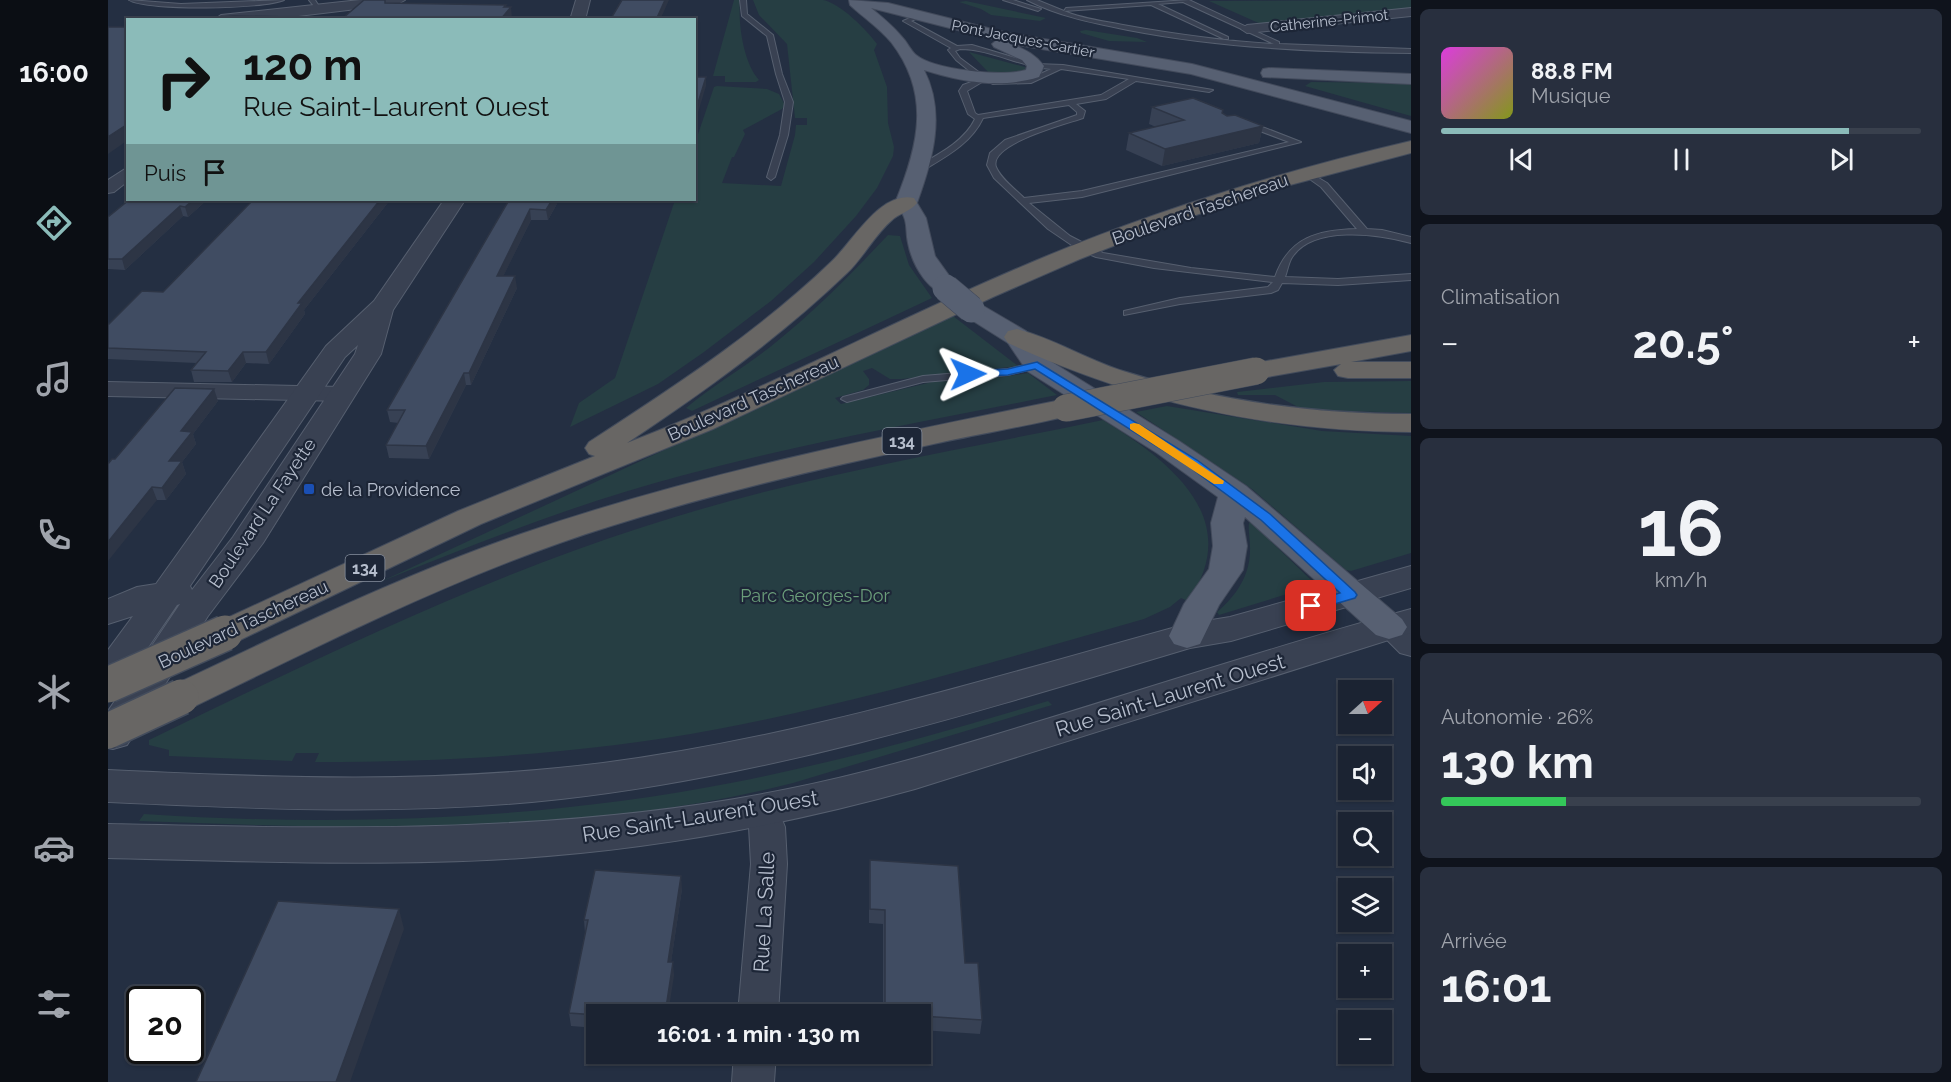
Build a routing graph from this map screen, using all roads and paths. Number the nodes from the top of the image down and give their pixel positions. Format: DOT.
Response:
graph roads {
  1 [pos="132,0"];
  2 [pos="281,0"];
  3 [pos="398,0"];
  4 [pos="583,0"];
  5 [pos="743,0"];
  6 [pos="1006,0"];
  7 [pos="1015,0"];
  8 [pos="1030,0"];
  9 [pos="1184,0"];
  10 [pos="854,1"];
  11 [pos="1071,2"];
  12 [pos="1149,2"];
  13 [pos="1083,9"];
  14 [pos="316,10"];
  15 [pos="1060,11"];
  16 [pos="1411,12"];
  17 [pos="919,16"];
  18 [pos="240,18"];
  19 [pos="578,18"];
  20 [pos="956,27"];
  21 [pos="1246,29"];
  22 [pos="930,34"];
  23 [pos="989,41"];
  24 [pos="1225,42"];
  25 [pos="1281,46"];
  26 [pos="956,48"];
  27 [pos="1411,51"];
  28 [pos="908,54"];
  29 [pos="1035,66"];
  30 [pos="1059,67"];
  31 [pos="1192,69"];
  32 [pos="980,79"];
  33 [pos="1411,79"];
  34 [pos="1133,80"];
  35 [pos="1209,90"];
  36 [pos="1070,103"];
  37 [pos="980,117"];
  38 [pos="1241,125"];
  39 [pos="1411,126"];
  40 [pos="1411,147"];
  41 [pos="919,169"];
  42 [pos="1306,173"];
  43 [pos="126,174"];
  44 [pos="771,177"];
  45 [pos="108,188"];
  46 [pos="452,201"];
  47 [pos="1023,201"];
  48 [pos="906,202"];
  49 [pos="1365,232"];
  50 [pos="1411,240"];
  51 [pos="1085,250"];
  52 [pos="1411,277"];
  53 [pos="1278,281"];
  54 [pos="383,306"];
  55 [pos="1128,313"];
  56 [pos="1017,337"];
  57 [pos="1411,343"];
  58 [pos="1037,365"];
  59 [pos="1411,370"];
  60 [pos="1256,371"];
  61 [pos="108,389"];
  62 [pos="306,393"];
  63 [pos="342,394"];
  64 [pos="847,399"];
  65 [pos="1411,423"];
  66 [pos="1234,493"];
  67 [pos="504,502"];
  68 [pos="1411,577"];
  69 [pos="166,593"];
  70 [pos="205,595"];
  71 [pos="1350,595"];
  72 [pos="108,613"];
  73 [pos="1404,631"];
  74 [pos="1187,636"];
  75 [pos="108,678"];
  76 [pos="108,685"];
  77 [pos="108,731"];
  78 [pos="108,743"];
  79 [pos="108,786"];
  80 [pos="763,811"];
  81 [pos="108,841"];
  82 [pos="759,1004"];
  83 [pos="754,1064"];
  84 [pos="753,1082"];
  1 -- 2 [label="lane"];
  3 -- 14 [label="street"];
  4 -- 19 [label="street"];
  5 -- 44 [label="lane"];
  6 -- 15 [label="lane"];
  7 -- 15 [label="lane"];
  8 -- 15 [label="lane"];
  9 -- 12 [label="lane"];
  9 -- 21 [label="lane"];
  10 -- 17 [label="main road, Pont Jacques-Cartier"];
  10 -- 28 [label="main road, Pont Jacques-Cartier"];
  11 -- 13 [label="lane"];
  12 -- 13 [label="lane"];
  12 -- 24 [label="lane"];
  13 -- 15 [label="lane"];
  14 -- 18 [label="street"];
  15 -- 24 [label="lane"];
  16 -- 21 [label="street, Catherine-Primot"];
  17 -- 20 [label="main road, Pont Jacques-Cartier"];
  17 -- 22 [label="lane"];
  20 -- 23 [label="main road, Pont Jacques-Cartier"];
  20 -- 23 [label="main road"];
  21 -- 25 [label="lane"];
  22 -- 23 [label="main road"];
  22 -- 26 [label="lane"];
  22 -- 28 [label="main road"];
  23 -- 26 [label="lane"];
  23 -- 29 [label="main road"];
  23 -- 31 [label="main road, Pont Jacques-Cartier"];
  24 -- 25 [label="lane"];
  25 -- 27 [label="lane"];
  26 -- 32 [label="lane"];
  28 -- 32 [label="main road"];
  28 -- 41 [label="main road, Pont Jacques-Cartier"];
  29 -- 30 [label="lane"];
  29 -- 32 [label="main road"];
  30 -- 32 [label="lane"];
  30 -- 34 [label="lane"];
  31 -- 33 [label="main road"];
  31 -- 39 [label="main road"];
  32 -- 37 [label="lane"];
  34 -- 35 [label="lane"];
  34 -- 36 [label="lane"];
  36 -- 37 [label="lane"];
  36 -- 47 [label="lane"];
  37 -- 41 [label="lane"];
  38 -- 47 [label="lane"];
  40 -- 42 [label="highway, Boulevard Taschereau"];
  41 -- 48 [label="main road, Pont Jacques-Cartier"];
  42 -- 49 [label="lane"];
  42 -- 51 [label="highway, Boulevard Taschereau"];
  43 -- 45 [label="street"];
  46 -- 54 [label="street, Boulevard La Fayette"];
  47 -- 51 [label="lane"];
  48 -- 56 [label="main road, bridge"];
  48 -- 67 [label="highway"];
  49 -- 50 [label="lane"];
  49 -- 53 [label="lane"];
  51 -- 53 [label="lane"];
  51 -- 67 [label="highway, Boulevard Taschereau"];
  52 -- 53 [label="lane"];
  53 -- 55 [label="lane"];
  54 -- 62 [label="street, Boulevard La Fayette"];
  54 -- 63 [label="street, Boulevard La Fayette"];
  56 -- 58 [label="main road"];
  56 -- 65 [label="highway"];
  57 -- 60 [label="highway"];
  58 -- 64 [label="lane"];
  58 -- 66 [label="main road"];
  59 -- 60 [label="highway"];
  60 -- 77 [label="highway, 134, bridge"];
  61 -- 62 [label="street"];
  62 -- 63 [label="street"];
  62 -- 69 [label="street, Boulevard La Fayette"];
  63 -- 70 [label="street, Boulevard La Fayette"];
  66 -- 71 [label="main road"];
  66 -- 74 [label="main road"];
  67 -- 76 [label="highway, Boulevard Taschereau / 134, bridge"];
  68 -- 71 [label="street"];
  69 -- 70 [label="street"];
  69 -- 72 [label="street"];
  69 -- 75 [label="street, Boulevard La Fayette"];
  70 -- 78 [label="street, Boulevard La Fayette"];
  71 -- 73 [label="main road"];
  71 -- 74 [label="street"];
  73 -- 80 [label="street, Rue Saint-Laurent Ouest"];
  74 -- 79 [label="street"];
  80 -- 81 [label="street, Rue Saint-Laurent Ouest"];
  80 -- 82 [label="street, Rue La Salle"];
  83 -- 84 [label="street"];
}
